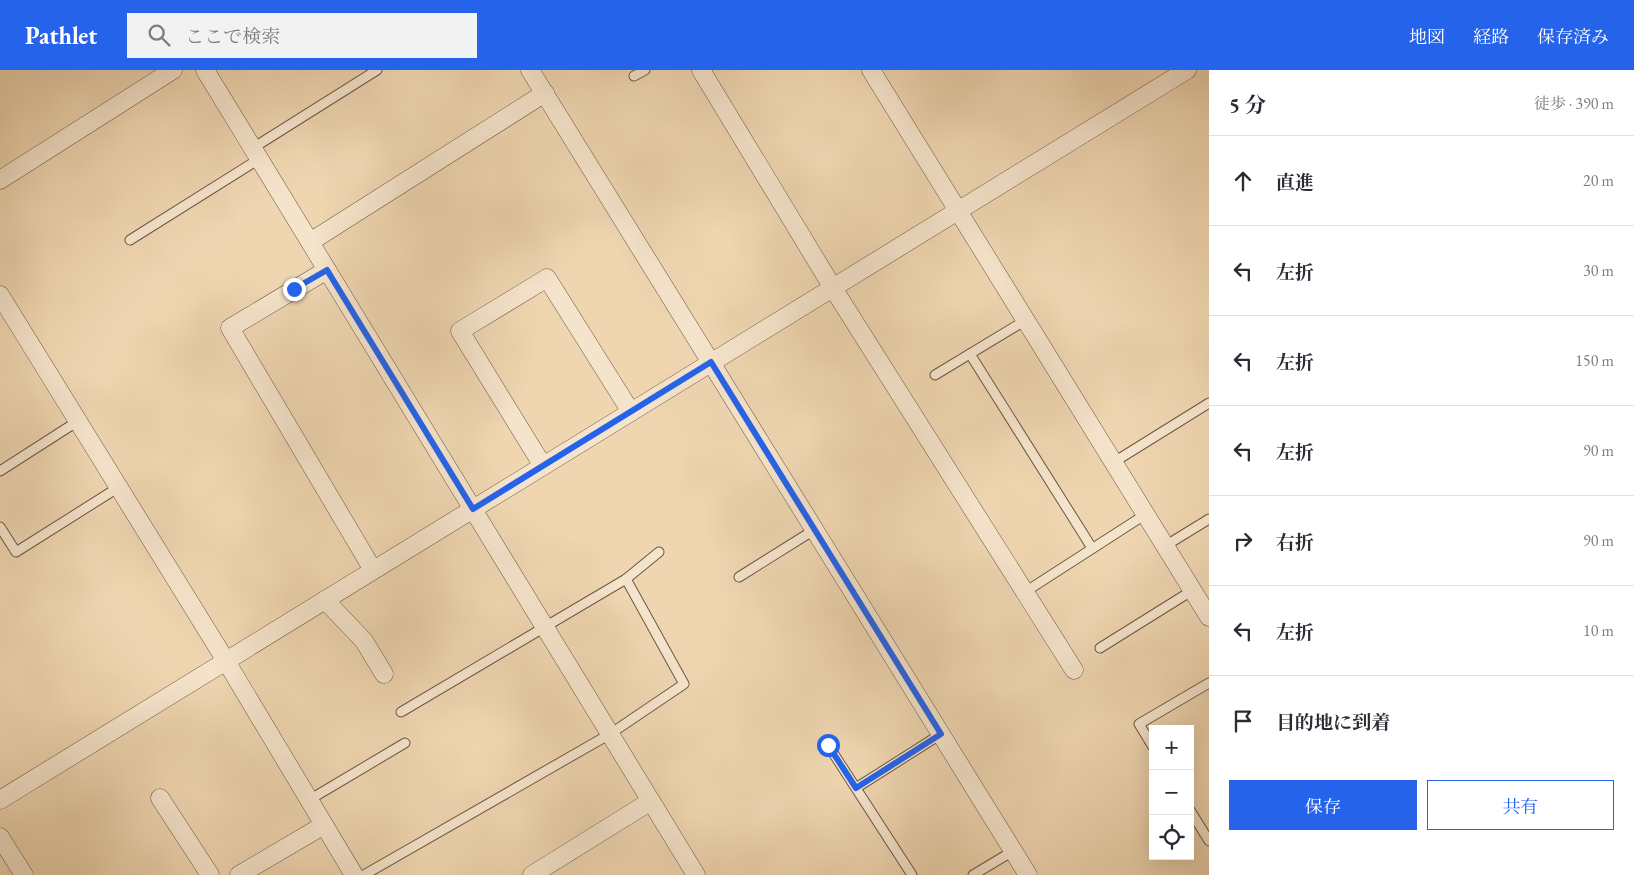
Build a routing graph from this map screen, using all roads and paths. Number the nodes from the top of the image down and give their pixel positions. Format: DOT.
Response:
graph roads {
  1 [pos="173,70"];
  2 [pos="205,70"];
  3 [pos="377,70"];
  4 [pos="530,70"];
  5 [pos="645,70"];
  6 [pos="701,70"];
  7 [pos="871,70"];
  8 [pos="1187,70"];
  9 [pos="634,76"];
  10 [pos="545,93"];
  11 [pos="256,153"];
  12 [pos="0,180"];
  13 [pos="958,211"];
  14 [pos="130,240"];
  15 [pos="310,242"];
  16 [pos="327,270"];
  17 [pos="832,288"];
  18 [pos="0,295"];
  19 [pos="1026,320"];
  20 [pos="970,354"];
  21 [pos="711,362"];
  22 [pos="935,375"];
  23 [pos="1209,403"];
  24 [pos="631,412"];
  25 [pos="78,421"];
  26 [pos="1114,462"];
  27 [pos="543,466"];
  28 [pos="0,471"];
  29 [pos="119,487"];
  30 [pos="473,509"];
  31 [pos="1146,514"];
  32 [pos="1209,519"];
  33 [pos="0,527"];
  34 [pos="814,530"];
  35 [pos="1165,546"];
  36 [pos="1092,548"];
  37 [pos="659,552"];
  38 [pos="374,570"];
  39 [pos="739,577"];
  40 [pos="626,579"];
  41 [pos="1192,590"];
  42 [pos="1025,592"];
  43 [pos="324,600"];
  44 [pos="1209,617"];
  45 [pos="545,627"];
  46 [pos="1100,648"];
  47 [pos="226,661"];
  48 [pos="1074,670"];
  49 [pos="384,674"];
  50 [pos="1209,682"];
  51 [pos="401,712"];
  52 [pos="610,734"];
  53 [pos="941,734"];
  54 [pos="1149,740"];
  55 [pos="405,744"];
  56 [pos="828,745"];
  57 [pos="856,788"];
  58 [pos="160,798"];
  59 [pos="0,800"];
  60 [pos="309,800"];
  61 [pos="651,801"];
  62 [pos="1193,815"];
  63 [pos="324,825"];
  64 [pos="0,837"];
  65 [pos="1209,841"];
  66 [pos="1013,851"];
  67 [pos="24,875"];
  68 [pos="210,875"];
  69 [pos="239,875"];
  70 [pos="354,875"];
  71 [pos="364,875"];
  72 [pos="532,875"];
  73 [pos="696,875"];
  74 [pos="912,875"];
  75 [pos="973,875"];
  76 [pos="1028,875"];
  1 -- 12 [label="street"];
  2 -- 11 [label="street"];
  3 -- 11 [label="lane"];
  4 -- 10 [label="street"];
  5 -- 9 [label="lane"];
  6 -- 17 [label="street"];
  7 -- 13 [label="street"];
  8 -- 13 [label="street"];
  10 -- 15 [label="street"];
  10 -- 21 [label="street"];
  11 -- 14 [label="lane"];
  11 -- 15 [label="street"];
  13 -- 17 [label="street"];
  13 -- 19 [label="street"];
  15 -- 16 [label="street"];
  16 -- 30 [label="street"];
  16 -- 38 [label="street"];
  17 -- 21 [label="street"];
  17 -- 42 [label="street"];
  18 -- 25 [label="street"];
  19 -- 20 [label="lane"];
  19 -- 26 [label="street"];
  20 -- 22 [label="lane"];
  20 -- 36 [label="lane"];
  21 -- 24 [label="street"];
  21 -- 34 [label="street"];
  23 -- 26 [label="lane"];
  24 -- 27 [label="street"];
  24 -- 27 [label="street"];
  25 -- 28 [label="lane"];
  25 -- 29 [label="street"];
  26 -- 31 [label="street"];
  27 -- 30 [label="street"];
  29 -- 33 [label="lane"];
  29 -- 47 [label="street"];
  30 -- 38 [label="street"];
  30 -- 45 [label="street"];
  31 -- 35 [label="street"];
  31 -- 36 [label="lane"];
  32 -- 35 [label="lane"];
  34 -- 39 [label="lane"];
  34 -- 53 [label="street"];
  35 -- 41 [label="street"];
  36 -- 42 [label="lane"];
  37 -- 40 [label="lane"];
  38 -- 43 [label="street"];
  40 -- 45 [label="lane"];
  40 -- 52 [label="lane"];
  41 -- 44 [label="street"];
  41 -- 46 [label="lane"];
  42 -- 48 [label="street"];
  43 -- 47 [label="street"];
  43 -- 49 [label="street"];
  45 -- 51 [label="lane"];
  45 -- 52 [label="street"];
  47 -- 59 [label="street"];
  47 -- 60 [label="street"];
  50 -- 54 [label="lane"];
  52 -- 61 [label="street"];
  52 -- 71 [label="lane"];
  53 -- 57 [label="lane"];
  53 -- 66 [label="street"];
  55 -- 60 [label="lane"];
  56 -- 57 [label="lane"];
  57 -- 74 [label="lane"];
  58 -- 68 [label="street"];
  60 -- 63 [label="street"];
  61 -- 72 [label="street"];
  61 -- 73 [label="street"];
  62 -- 65 [label="lane"];
  63 -- 69 [label="street"];
  63 -- 70 [label="street"];
  64 -- 67 [label="street"];
  66 -- 75 [label="lane"];
  66 -- 76 [label="street"];
}
